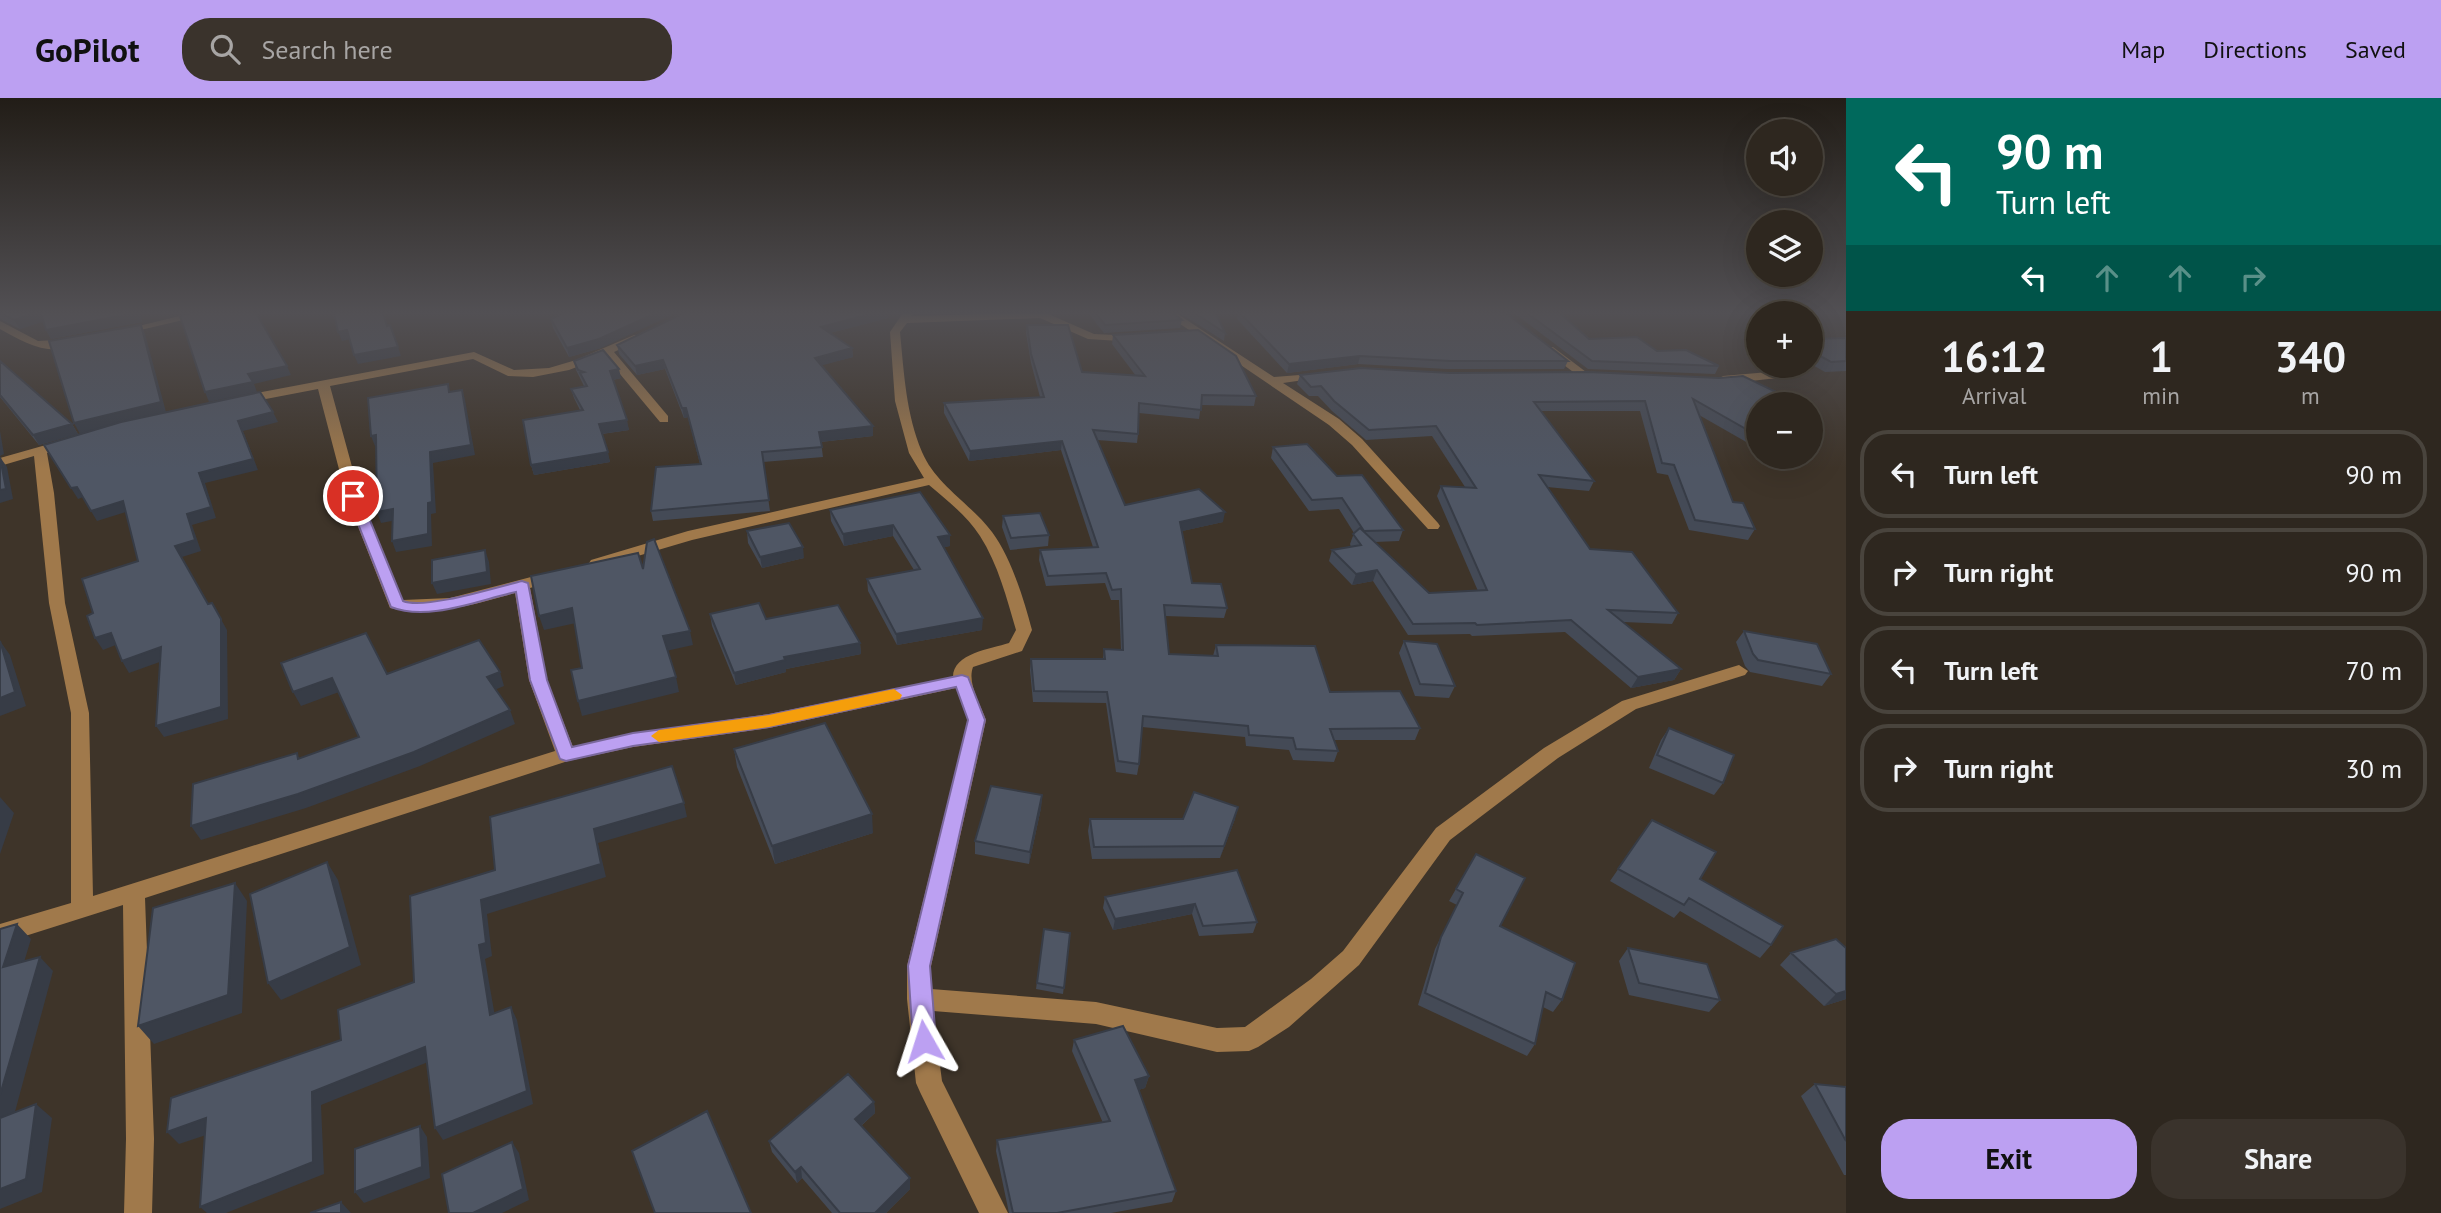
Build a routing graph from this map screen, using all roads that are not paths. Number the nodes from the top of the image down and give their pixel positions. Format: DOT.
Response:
graph roads {
  1 [pos="420,365"];
  2 [pos="496,365"];
  3 [pos="571,365"];
  4 [pos="619,365"];
  5 [pos="898,365"];
  6 [pos="1244,365"];
  7 [pos="1575,365"];
  8 [pos="1333,374"];
  9 [pos="1563,375"];
  10 [pos="1748,378"];
  11 [pos="1270,381"];
  12 [pos="1714,381"];
  13 [pos="323,383"];
  14 [pos="227,403"];
  15 [pos="664,419"];
  16 [pos="75,441"];
  17 [pos="40,451"];
  18 [pos="0,462"];
  19 [pos="932,480"];
  20 [pos="1433,526"];
  21 [pos="522,586"];
  22 [pos="1738,671"];
  23 [pos="962,681"];
  24 [pos="566,755"];
  25 [pos="134,893"];
  26 [pos="82,909"];
  27 [pos="0,934"];
  28 [pos="919,999"];
  29 [pos="138,1213"];
  30 [pos="994,1213"];
  1 -- 13 [label="street"];
  2 -- 3 [label="street"];
  4 -- 15 [label="street"];
  5 -- 19 [label="street"];
  6 -- 11 [label="street"];
  7 -- 9 [label="street"];
  8 -- 11 [label="street"];
  10 -- 12 [label="street"];
  11 -- 20 [label="street"];
  13 -- 14 [label="street"];
  13 -- 21 [label="street"];
  16 -- 17 [label="street"];
  17 -- 18 [label="street"];
  17 -- 26 [label="street"];
  19 -- 21 [label="street"];
  19 -- 23 [label="street"];
  21 -- 24 [label="street"];
  22 -- 28 [label="street"];
  23 -- 24 [label="street"];
  23 -- 28 [label="street"];
  24 -- 25 [label="street"];
  25 -- 26 [label="street"];
  25 -- 29 [label="street"];
  26 -- 27 [label="street"];
  28 -- 30 [label="street"];
}
